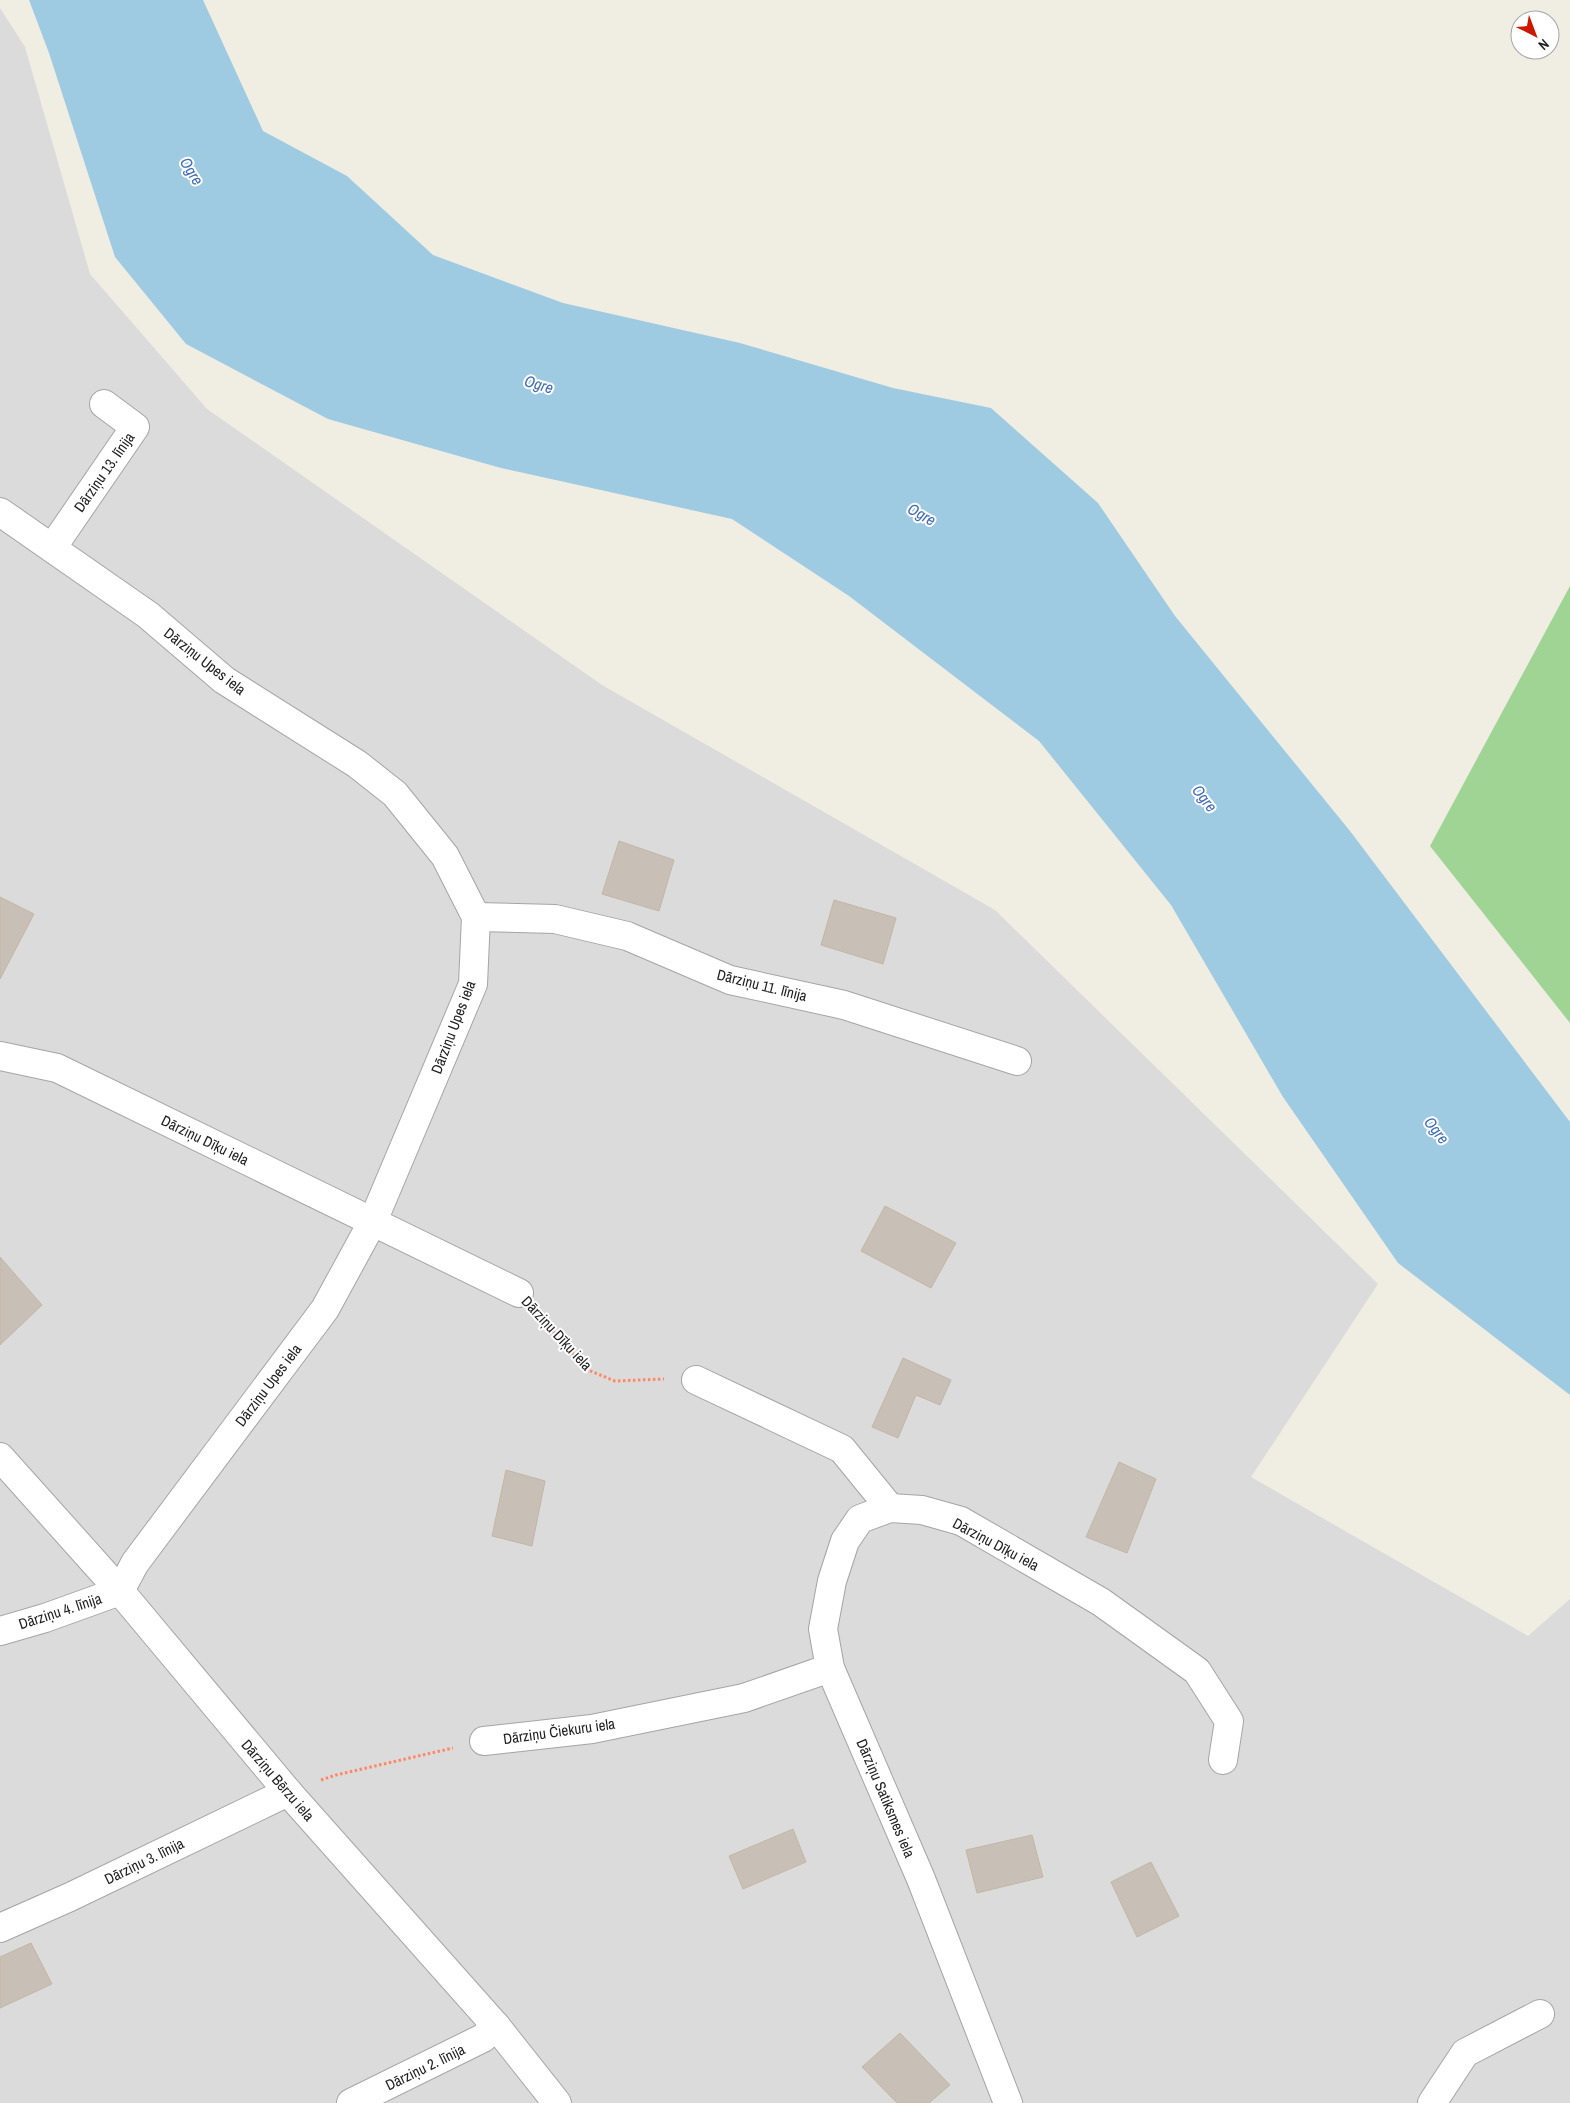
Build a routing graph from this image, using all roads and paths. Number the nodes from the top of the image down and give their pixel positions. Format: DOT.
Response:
graph roads {
  1 [pos="104,404"];
  2 [pos="0,512"];
  3 [pos="52,548"];
  4 [pos="476,917"];
  5 [pos="0,1056"];
  6 [pos="1017,1061"];
  7 [pos="373,1220"];
  8 [pos="519,1293"];
  9 [pos="696,1380"];
  10 [pos="0,1457"];
  11 [pos="890,1508"];
  12 [pos="120,1591"];
  13 [pos="0,1631"];
  14 [pos="830,1668"];
  15 [pos="484,1741"];
  16 [pos="1223,1760"];
  17 [pos="288,1792"];
  18 [pos="0,1928"];
  19 [pos="1540,2014"];
  20 [pos="496,2026"];
  21 [pos="351,2103"];
  22 [pos="557,2103"];
  23 [pos="1008,2103"];
  24 [pos="1432,2103"];
  1 -- 3 [label="street, Dārziņu 13. līnija"];
  2 -- 3 [label="street, Dārziņu Upes iela"];
  3 -- 4 [label="street, Dārziņu Upes iela"];
  4 -- 6 [label="street, Dārziņu 11. līnija"];
  4 -- 7 [label="street, Dārziņu Upes iela"];
  5 -- 7 [label="street, Dārziņu Dīķu iela"];
  7 -- 8 [label="street, Dārziņu Dīķu iela"];
  7 -- 12 [label="street, Dārziņu Upes iela"];
  8 -- 9 [label="path, Dārziņu Dīķu iela"];
  9 -- 11 [label="street"];
  10 -- 12 [label="street, Dārziņu Bērzu iela"];
  11 -- 14 [label="street, Dārziņu Satiksmes iela"];
  11 -- 16 [label="street, Dārziņu Dīķu iela"];
  12 -- 13 [label="street, Dārziņu 4. līnija"];
  12 -- 17 [label="street, Dārziņu Bērzu iela"];
  14 -- 15 [label="street, Dārziņu Čiekuru iela"];
  14 -- 23 [label="street, Dārziņu Satiksmes iela"];
  15 -- 17 [label="path, Dārziņu Čiekuru iela"];
  17 -- 18 [label="street, Dārziņu 3. līnija"];
  17 -- 20 [label="street, Dārziņu Bērzu iela"];
  19 -- 24 [label="street"];
  20 -- 21 [label="street, Dārziņu 2. līnija"];
  20 -- 22 [label="street, Dārziņu Bērzu iela"];
}
